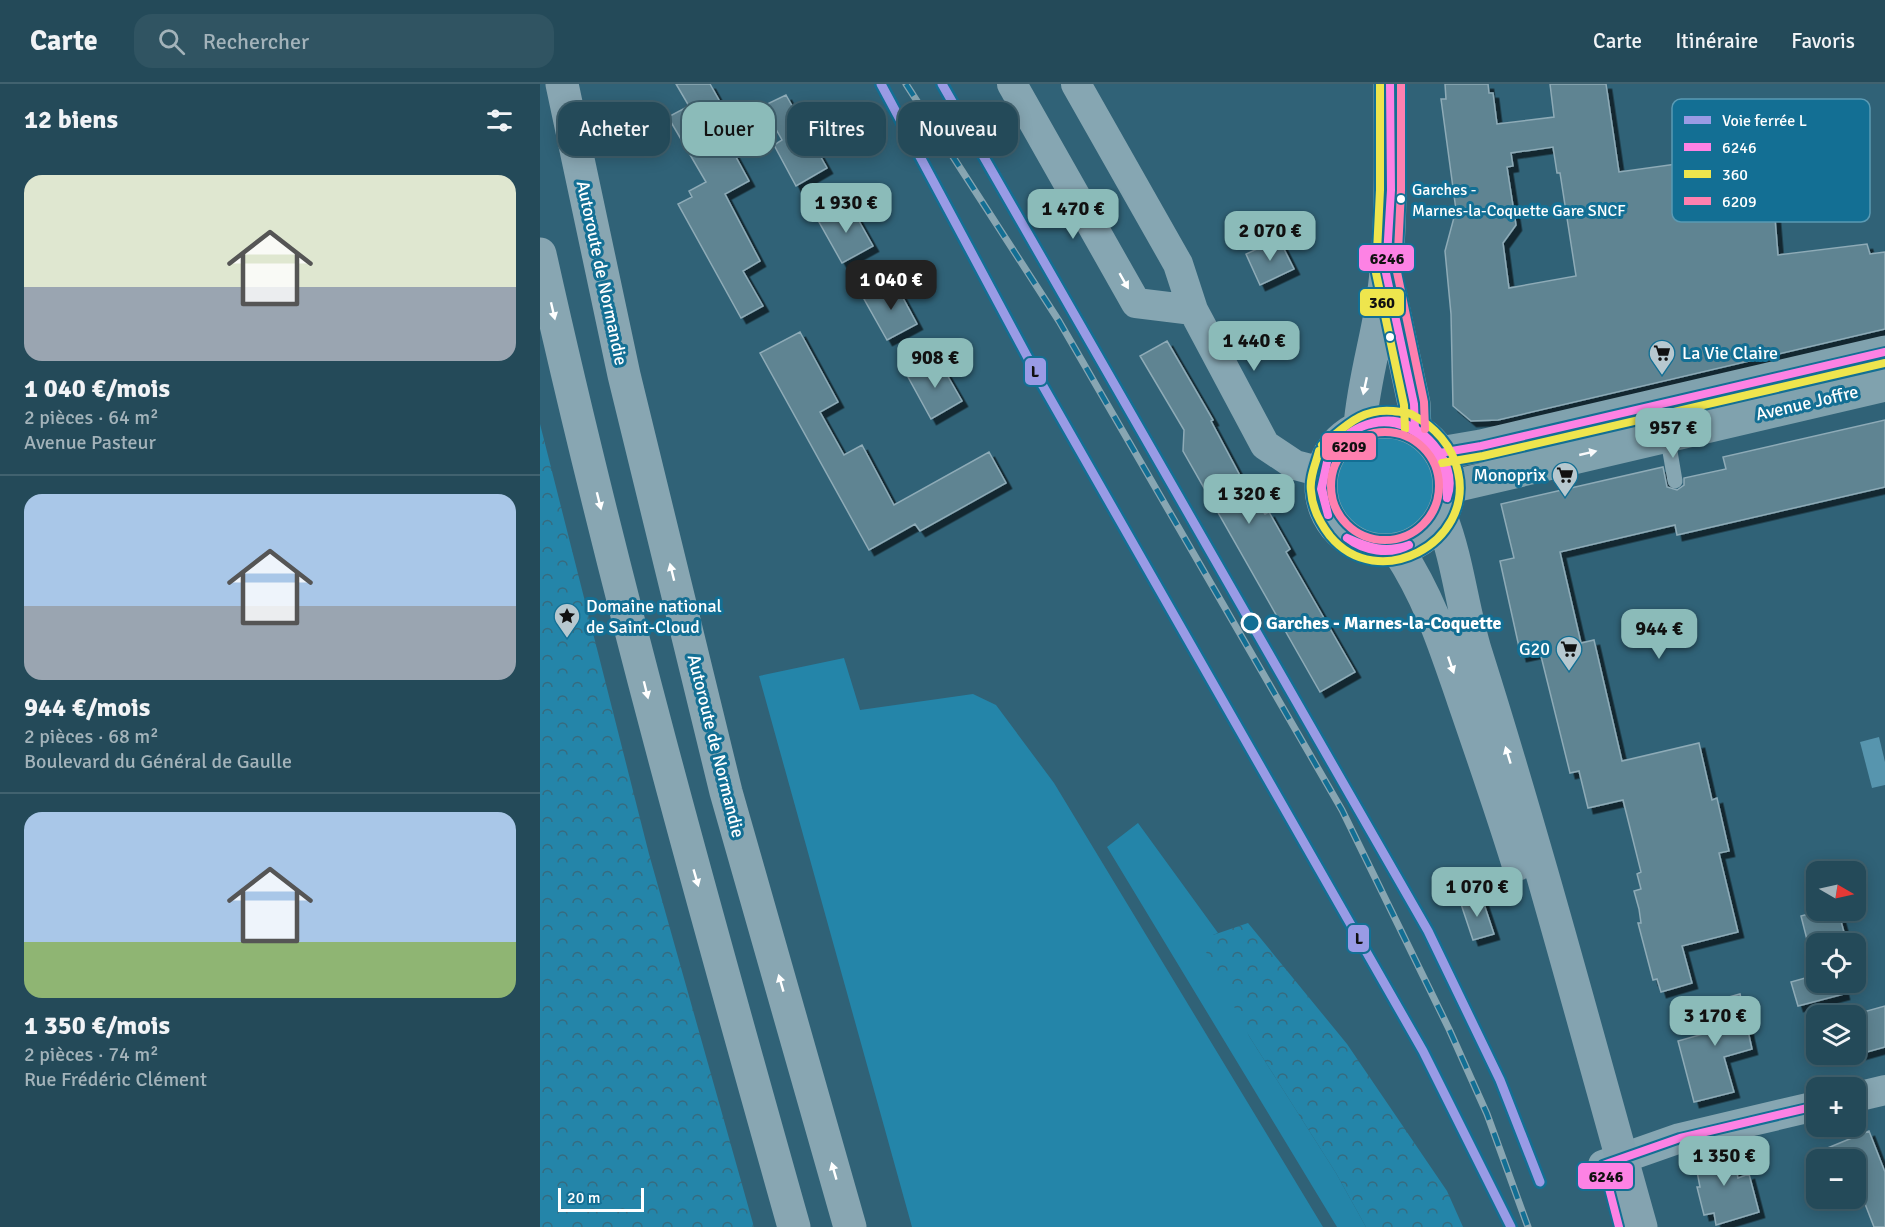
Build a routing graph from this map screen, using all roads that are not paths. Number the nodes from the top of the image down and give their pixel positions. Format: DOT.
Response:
graph roads {
  1 [pos="562,84"];
  2 [pos="1012,84"];
  3 [pos="1076,84"];
  4 [pos="1390,84"];
  5 [pos="540,254"];
  6 [pos="1178,264"];
  7 [pos="1386,273"];
  8 [pos="1163,306"];
  9 [pos="1193,310"];
  10 [pos="1885,352"];
  11 [pos="1885,385"];
  12 [pos="1360,426"];
  13 [pos="1415,429"];
  14 [pos="1667,434"];
  15 [pos="1440,453"];
  16 [pos="1322,472"];
  17 [pos="1675,481"];
  18 [pos="1445,502"];
  19 [pos="1398,550"];
  20 [pos="1885,1090"];
  21 [pos="1866,1095"];
  22 [pos="1806,1108"];
  23 [pos="1613,1162"];
  24 [pos="794,1227"];
  25 [pos="850,1227"];
  26 [pos="1619,1227"];
  27 [pos="1641,1227"];
  25 -- 1 [label="highway, Autoroute de Normandie, one-way"];
  2 -- 8 [label="street, one-way"];
  3 -- 6 [label="street"];
  4 -- 7 [label="main road"];
  5 -- 24 [label="highway, one-way"];
  6 -- 8 [label="lane"];
  6 -- 9 [label="street"];
  7 -- 12 [label="main road, one-way"];
  7 -- 13 [label="main road"];
  8 -- 9 [label="street"];
  9 -- 16 [label="street"];
  10 -- 15 [label="street, Avenue Joffre"];
  11 -- 14 [label="street, Avenue Joffre"];
  12 -- 13 [label="main road"];
  12 -- 16 [label="main road"];
  13 -- 15 [label="main road"];
  14 -- 17 [label="lane"];
  18 -- 14 [label="street, Avenue Joffre, one-way"];
  15 -- 18 [label="main road"];
  16 -- 19 [label="main road"];
  18 -- 19 [label="main road"];
  23 -- 18 [label="main road, one-way"];
  19 -- 23 [label="main road, one-way"];
  20 -- 21 [label="street"];
  22 -- 23 [label="street"];
  23 -- 26 [label="main road"];
  23 -- 27 [label="main road"];
}
